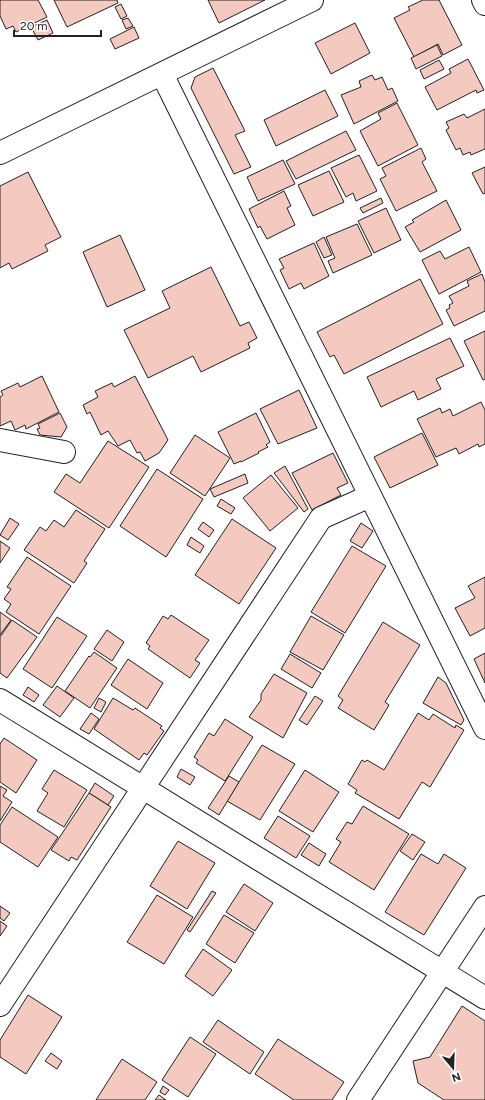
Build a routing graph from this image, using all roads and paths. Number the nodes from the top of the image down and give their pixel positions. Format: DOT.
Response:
graph roads {
  1 [pos="312,0"];
  2 [pos="483,0"];
  3 [pos="485,4"];
  4 [pos="162,74"];
  5 [pos="0,153"];
  6 [pos="0,440"];
  7 [pos="64,452"];
  8 [pos="370,496"];
  9 [pos="0,700"];
  10 [pos="485,728"];
  11 [pos="142,788"];
  12 [pos="485,907"];
  13 [pos="441,972"];
  14 [pos="485,998"];
  15 [pos="0,1005"];
  16 [pos="358,1100"];
  1 -- 4 [label="street"];
  2 -- 3 [label="street"];
  4 -- 5 [label="street"];
  4 -- 8 [label="street"];
  6 -- 7 [label="street"];
  8 -- 10 [label="street"];
  8 -- 11 [label="street"];
  9 -- 11 [label="street"];
  11 -- 13 [label="street"];
  11 -- 15 [label="street"];
  12 -- 13 [label="street"];
  13 -- 14 [label="street"];
  13 -- 16 [label="street"];
}
